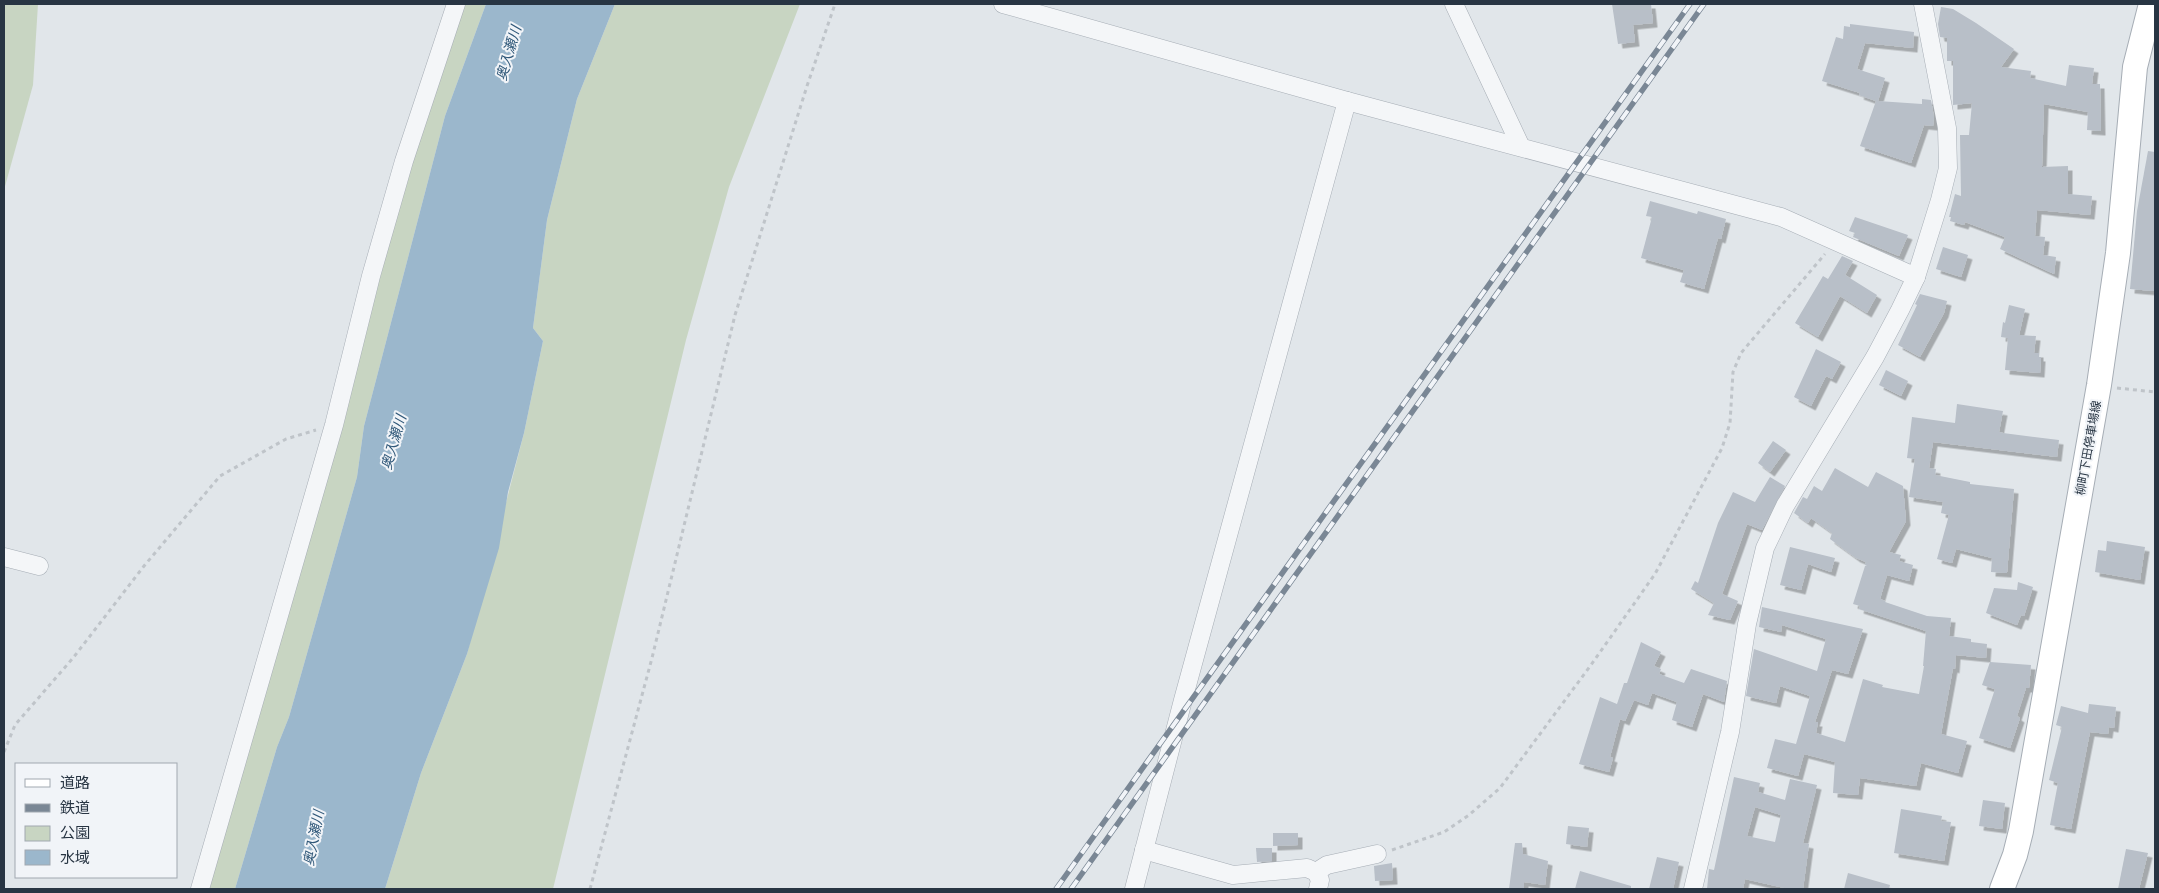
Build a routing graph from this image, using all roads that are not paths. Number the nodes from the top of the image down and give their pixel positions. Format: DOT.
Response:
graph roads {
  1 [pos="456,4"];
  2 [pos="1003,4"];
  3 [pos="1454,4"];
  4 [pos="1923,4"];
  5 [pos="2148,4"];
  6 [pos="1347,101"];
  7 [pos="1521,147"];
  8 [pos="1916,277"];
  9 [pos="4,557"];
  10 [pos="39,566"];
  11 [pos="1144,850"];
  12 [pos="1377,854"];
  13 [pos="1317,881"];
  14 [pos="200,889"];
  15 [pos="1134,889"];
  16 [pos="1693,889"];
  17 [pos="2002,889"];
  1 -- 14 [label="street"];
  2 -- 6 [label="street"];
  3 -- 7 [label="street"];
  4 -- 8 [label="street"];
  5 -- 17 [label="main road, 柳町下田停車場線"];
  6 -- 7 [label="street"];
  6 -- 11 [label="street"];
  7 -- 8 [label="street"];
  8 -- 16 [label="street"];
  9 -- 10 [label="street"];
  11 -- 13 [label="street"];
  11 -- 15 [label="street"];
  12 -- 13 [label="street"];
}
